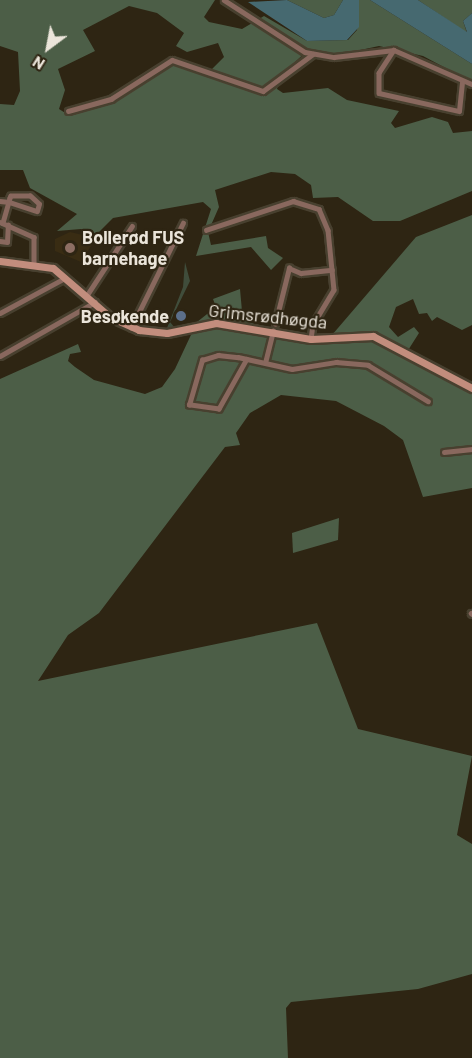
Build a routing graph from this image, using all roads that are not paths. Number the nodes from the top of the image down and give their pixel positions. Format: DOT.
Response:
graph roads {
  1 [pos="224,0"];
  2 [pos="394,50"];
  3 [pos="313,54"];
  4 [pos="462,82"];
  5 [pos="472,84"];
  6 [pos="68,111"];
  7 [pos="0,201"];
  8 [pos="9,202"];
  9 [pos="4,223"];
  10 [pos="183,223"];
  11 [pos="132,226"];
  12 [pos="206,230"];
  13 [pos="0,240"];
  14 [pos="0,261"];
  15 [pos="34,262"];
  16 [pos="332,270"];
  17 [pos="68,276"];
  18 [pos="87,295"];
  19 [pos="94,302"];
  20 [pos="0,313"];
  21 [pos="131,328"];
  22 [pos="274,328"];
  23 [pos="311,339"];
  24 [pos="0,356"];
  25 [pos="247,359"];
  26 [pos="265,363"];
  27 [pos="472,388"];
  28 [pos="429,401"];
  29 [pos="472,450"];
  30 [pos="444,452"];
  1 -- 3 [label="street"];
  2 -- 3 [label="street"];
  2 -- 4 [label="street"];
  2 -- 4 [label="street"];
  3 -- 6 [label="street"];
  4 -- 5 [label="street"];
  7 -- 8 [label="street"];
  8 -- 8 [label="street"];
  8 -- 9 [label="street"];
  9 -- 13 [label="street"];
  9 -- 15 [label="street"];
  10 -- 21 [label="street"];
  11 -- 18 [label="street"];
  12 -- 16 [label="street"];
  14 -- 15 [label="main road, Grimsrødhøgda"];
  15 -- 17 [label="main road, Grimsrødhøgda"];
  16 -- 22 [label="street"];
  16 -- 23 [label="street"];
  17 -- 18 [label="main road, Grimsrødhøgda"];
  17 -- 20 [label="street"];
  18 -- 19 [label="main road, Grimsrødhøgda"];
  19 -- 21 [label="main road, Grimsrødhøgda"];
  19 -- 24 [label="street"];
  21 -- 22 [label="main road, Grimsrødhøgda"];
  22 -- 23 [label="main road, Grimsrødhøgda"];
  22 -- 26 [label="street"];
  23 -- 27 [label="main road, Grimsrødhøgda"];
  25 -- 25 [label="street"];
  25 -- 26 [label="street"];
  26 -- 28 [label="street"];
  29 -- 30 [label="street"];
}
